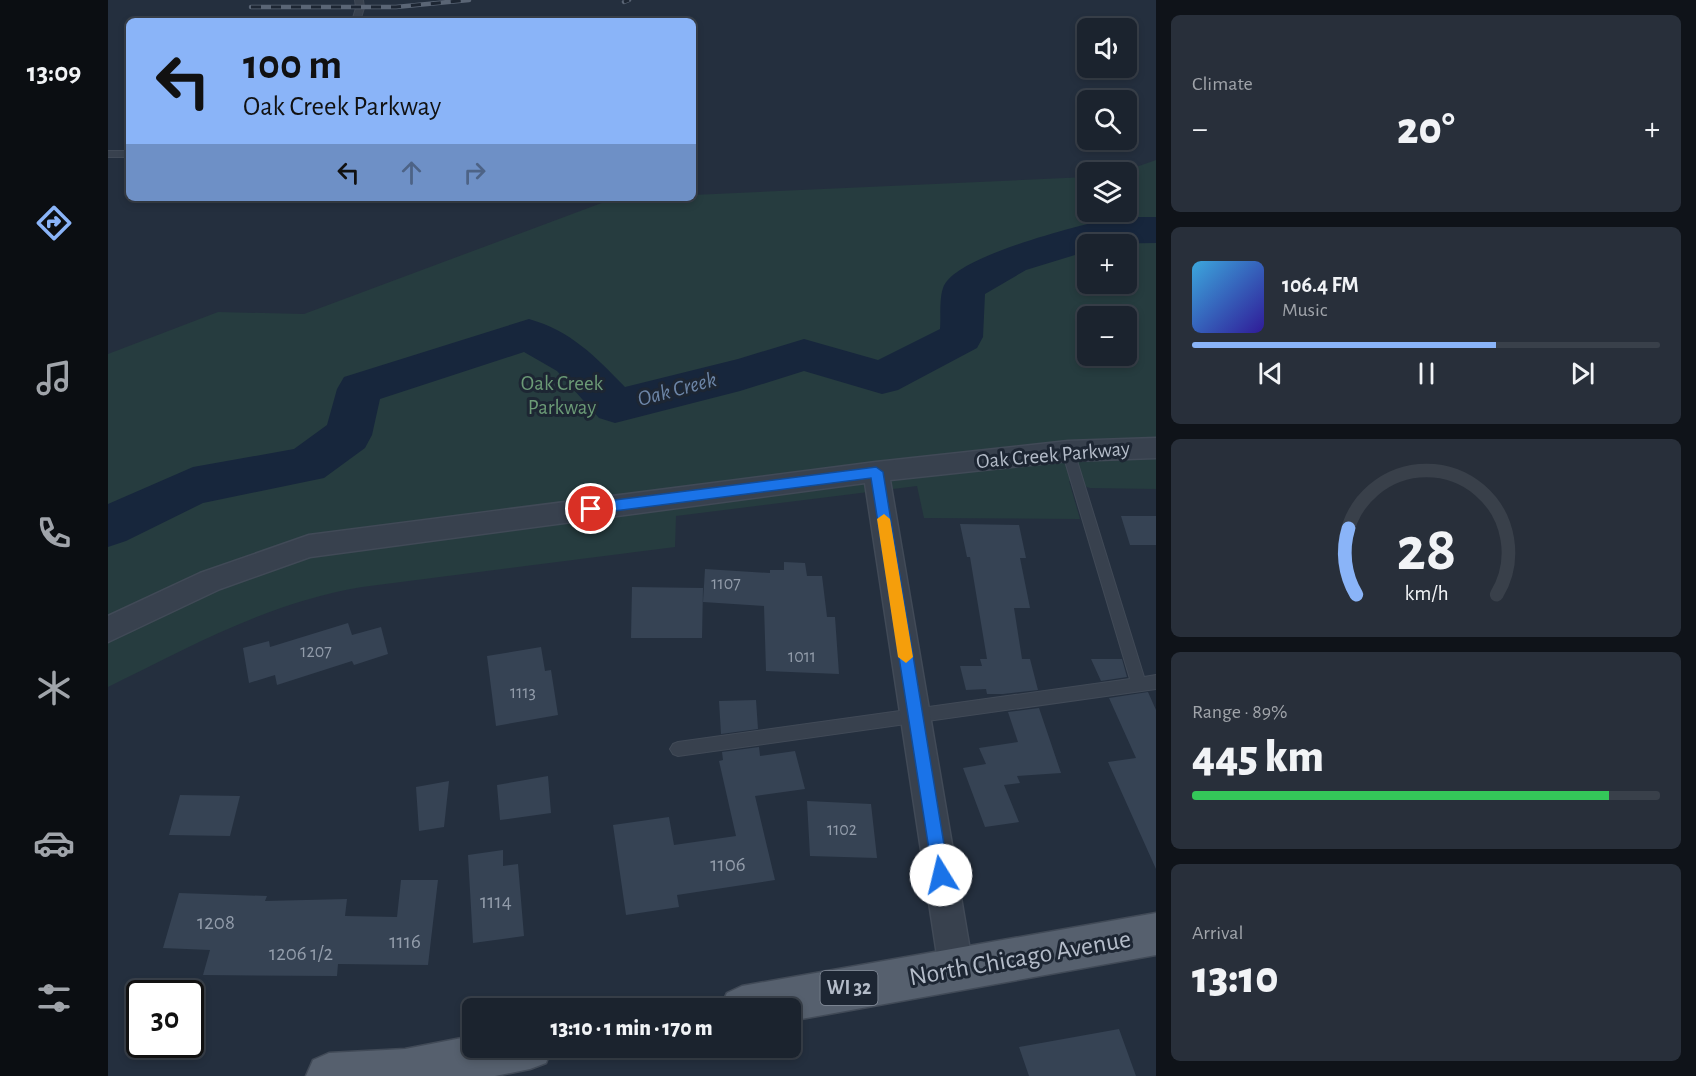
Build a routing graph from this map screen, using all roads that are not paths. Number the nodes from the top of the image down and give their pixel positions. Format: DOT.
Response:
graph roads {
  1 [pos="358,0"];
  2 [pos="357,18"];
  3 [pos="108,154"];
  4 [pos="126,154"];
  5 [pos="1156,448"];
  6 [pos="1068,451"];
  7 [pos="876,472"];
  8 [pos="108,630"];
  9 [pos="1156,682"];
  10 [pos="1139,684"];
  11 [pos="915,718"];
  12 [pos="678,749"];
  13 [pos="1156,934"];
  14 [pos="956,968"];
  15 [pos="796,998"];
  16 [pos="475,1058"];
  17 [pos="396,1074"];
  18 [pos="329,1076"];
  1 -- 2 [label="lane"];
  3 -- 4 [label="lane"];
  5 -- 6 [label="street, Oak Creek Parkway"];
  6 -- 7 [label="street, Oak Creek Parkway"];
  6 -- 10 [label="lane"];
  7 -- 8 [label="street, Oak Creek Parkway"];
  7 -- 11 [label="street"];
  9 -- 10 [label="lane"];
  10 -- 11 [label="lane"];
  11 -- 12 [label="lane"];
  11 -- 14 [label="street"];
  13 -- 14 [label="main road, North Chicago Avenue / WI 32"];
  14 -- 15 [label="main road, North Chicago Avenue / WI 32"];
  16 -- 17 [label="main road"];
  17 -- 18 [label="main road"];
}
